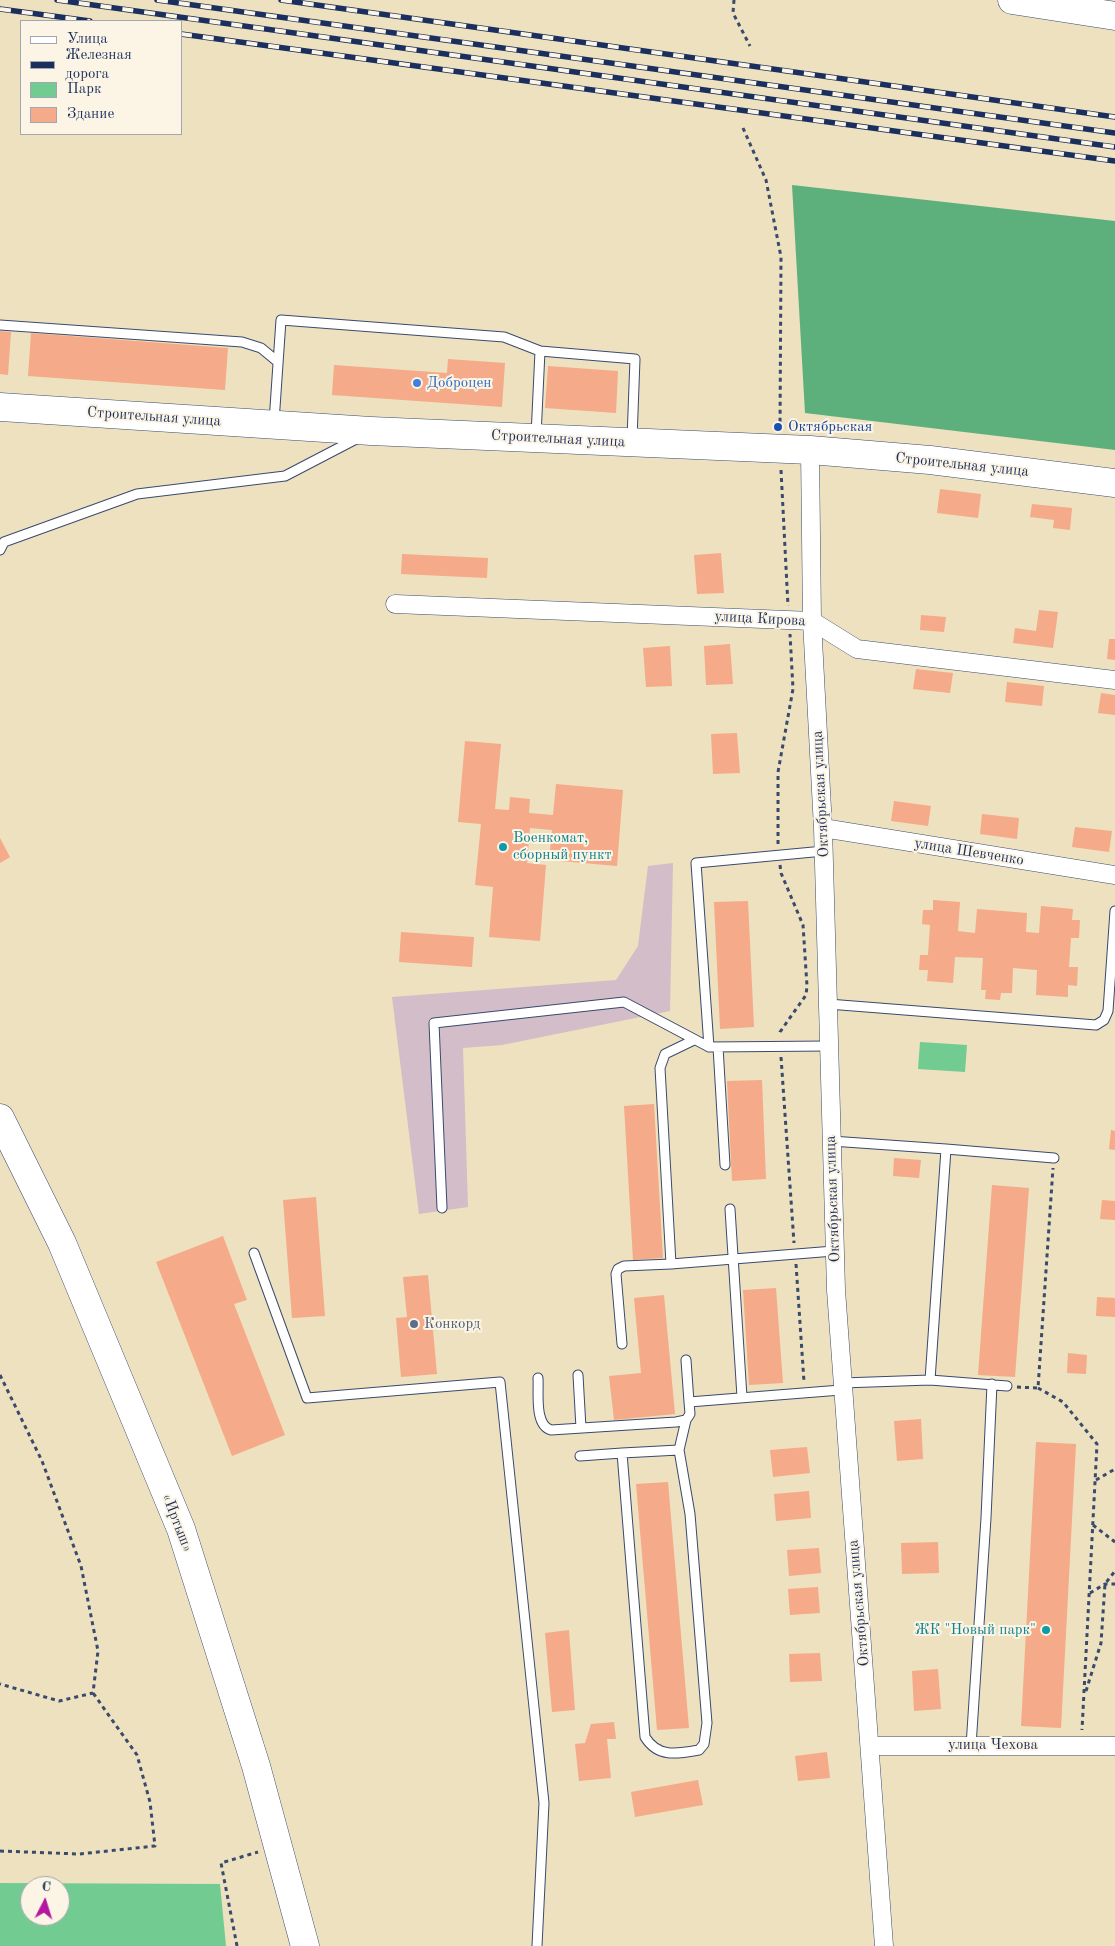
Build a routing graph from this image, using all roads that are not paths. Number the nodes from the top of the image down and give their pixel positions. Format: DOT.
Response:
graph roads {
  1 [pos="1012,0"];
  2 [pos="1115,16"];
  3 [pos="0,325"];
  4 [pos="540,351"];
  5 [pos="278,362"];
  6 [pos="0,407"];
  7 [pos="273,424"];
  8 [pos="371,431"];
  9 [pos="536,438"];
  10 [pos="632,442"];
  11 [pos="810,450"];
  12 [pos="1115,483"];
  13 [pos="0,550"];
  14 [pos="395,604"];
  15 [pos="812,621"];
  16 [pos="1115,680"];
  17 [pos="823,828"];
  18 [pos="824,852"];
  19 [pos="1115,875"];
  20 [pos="1115,911"];
  21 [pos="828,1004"];
  22 [pos="694,1040"];
  23 [pos="829,1046"];
  24 [pos="713,1047"];
  25 [pos="0,1118"];
  26 [pos="832,1141"];
  27 [pos="946,1149"];
  28 [pos="1054,1158"];
  29 [pos="725,1165"];
  30 [pos="442,1208"];
  31 [pos="730,1209"];
  32 [pos="834,1250"];
  33 [pos="254,1253"];
  34 [pos="734,1259"];
  35 [pos="671,1264"];
  36 [pos="622,1344"];
  37 [pos="686,1360"];
  38 [pos="578,1375"];
  39 [pos="538,1378"];
  40 [pos="930,1380"];
  41 [pos="992,1384"];
  42 [pos="841,1386"];
  43 [pos="1007,1386"];
  44 [pos="742,1398"];
  45 [pos="689,1402"];
  46 [pos="686,1420"];
  47 [pos="581,1428"];
  48 [pos="679,1450"];
  49 [pos="622,1454"];
  50 [pos="580,1456"];
  51 [pos="870,1746"];
  52 [pos="971,1746"];
  53 [pos="1115,1746"];
  54 [pos="305,1946"];
  55 [pos="537,1946"];
  56 [pos="884,1946"];
  1 -- 2 [label="main road"];
  3 -- 5 [label="lane"];
  4 -- 5 [label="lane"];
  4 -- 9 [label="lane"];
  4 -- 10 [label="lane"];
  5 -- 7 [label="lane"];
  6 -- 7 [label="main road, Строительная улица"];
  7 -- 8 [label="main road, Строительная улица"];
  8 -- 9 [label="main road, Строительная улица"];
  8 -- 13 [label="lane"];
  9 -- 10 [label="main road, Строительная улица"];
  10 -- 11 [label="main road, Строительная улица"];
  11 -- 12 [label="main road, Строительная улица"];
  11 -- 15 [label="street, Октябрьская улица"];
  14 -- 15 [label="street, улица Кирова"];
  15 -- 16 [label="street, улица Кирова"];
  15 -- 17 [label="street, Октябрьская улица"];
  17 -- 18 [label="street, Октябрьская улица"];
  17 -- 19 [label="street, улица Шевченко"];
  18 -- 21 [label="street, Октябрьская улица"];
  18 -- 24 [label="lane"];
  20 -- 21 [label="lane"];
  21 -- 23 [label="street, Октябрьская улица"];
  22 -- 24 [label="lane"];
  22 -- 30 [label="lane"];
  22 -- 35 [label="lane"];
  23 -- 24 [label="lane"];
  23 -- 26 [label="street, Октябрьская улица"];
  24 -- 29 [label="lane"];
  25 -- 54 [label="main road, «Иртыш»"];
  26 -- 27 [label="lane"];
  26 -- 32 [label="street, Октябрьская улица"];
  27 -- 28 [label="lane"];
  27 -- 40 [label="lane"];
  31 -- 34 [label="lane"];
  32 -- 34 [label="lane"];
  32 -- 42 [label="street, Октябрьская улица"];
  33 -- 55 [label="lane"];
  34 -- 35 [label="lane"];
  34 -- 44 [label="lane"];
  35 -- 36 [label="lane"];
  37 -- 45 [label="lane"];
  38 -- 47 [label="lane"];
  39 -- 47 [label="lane"];
  40 -- 41 [label="lane"];
  40 -- 42 [label="lane"];
  41 -- 43 [label="lane"];
  41 -- 52 [label="lane"];
  42 -- 44 [label="lane"];
  42 -- 51 [label="street, Октябрьская улица"];
  44 -- 45 [label="lane"];
  45 -- 46 [label="lane"];
  46 -- 47 [label="lane"];
  46 -- 48 [label="lane"];
  48 -- 49 [label="lane"];
  48 -- 49 [label="lane"];
  49 -- 50 [label="lane"];
  51 -- 52 [label="street, улица Чехова"];
  51 -- 56 [label="street, Октябрьская улица"];
  52 -- 53 [label="street, улица Чехова"];
}
